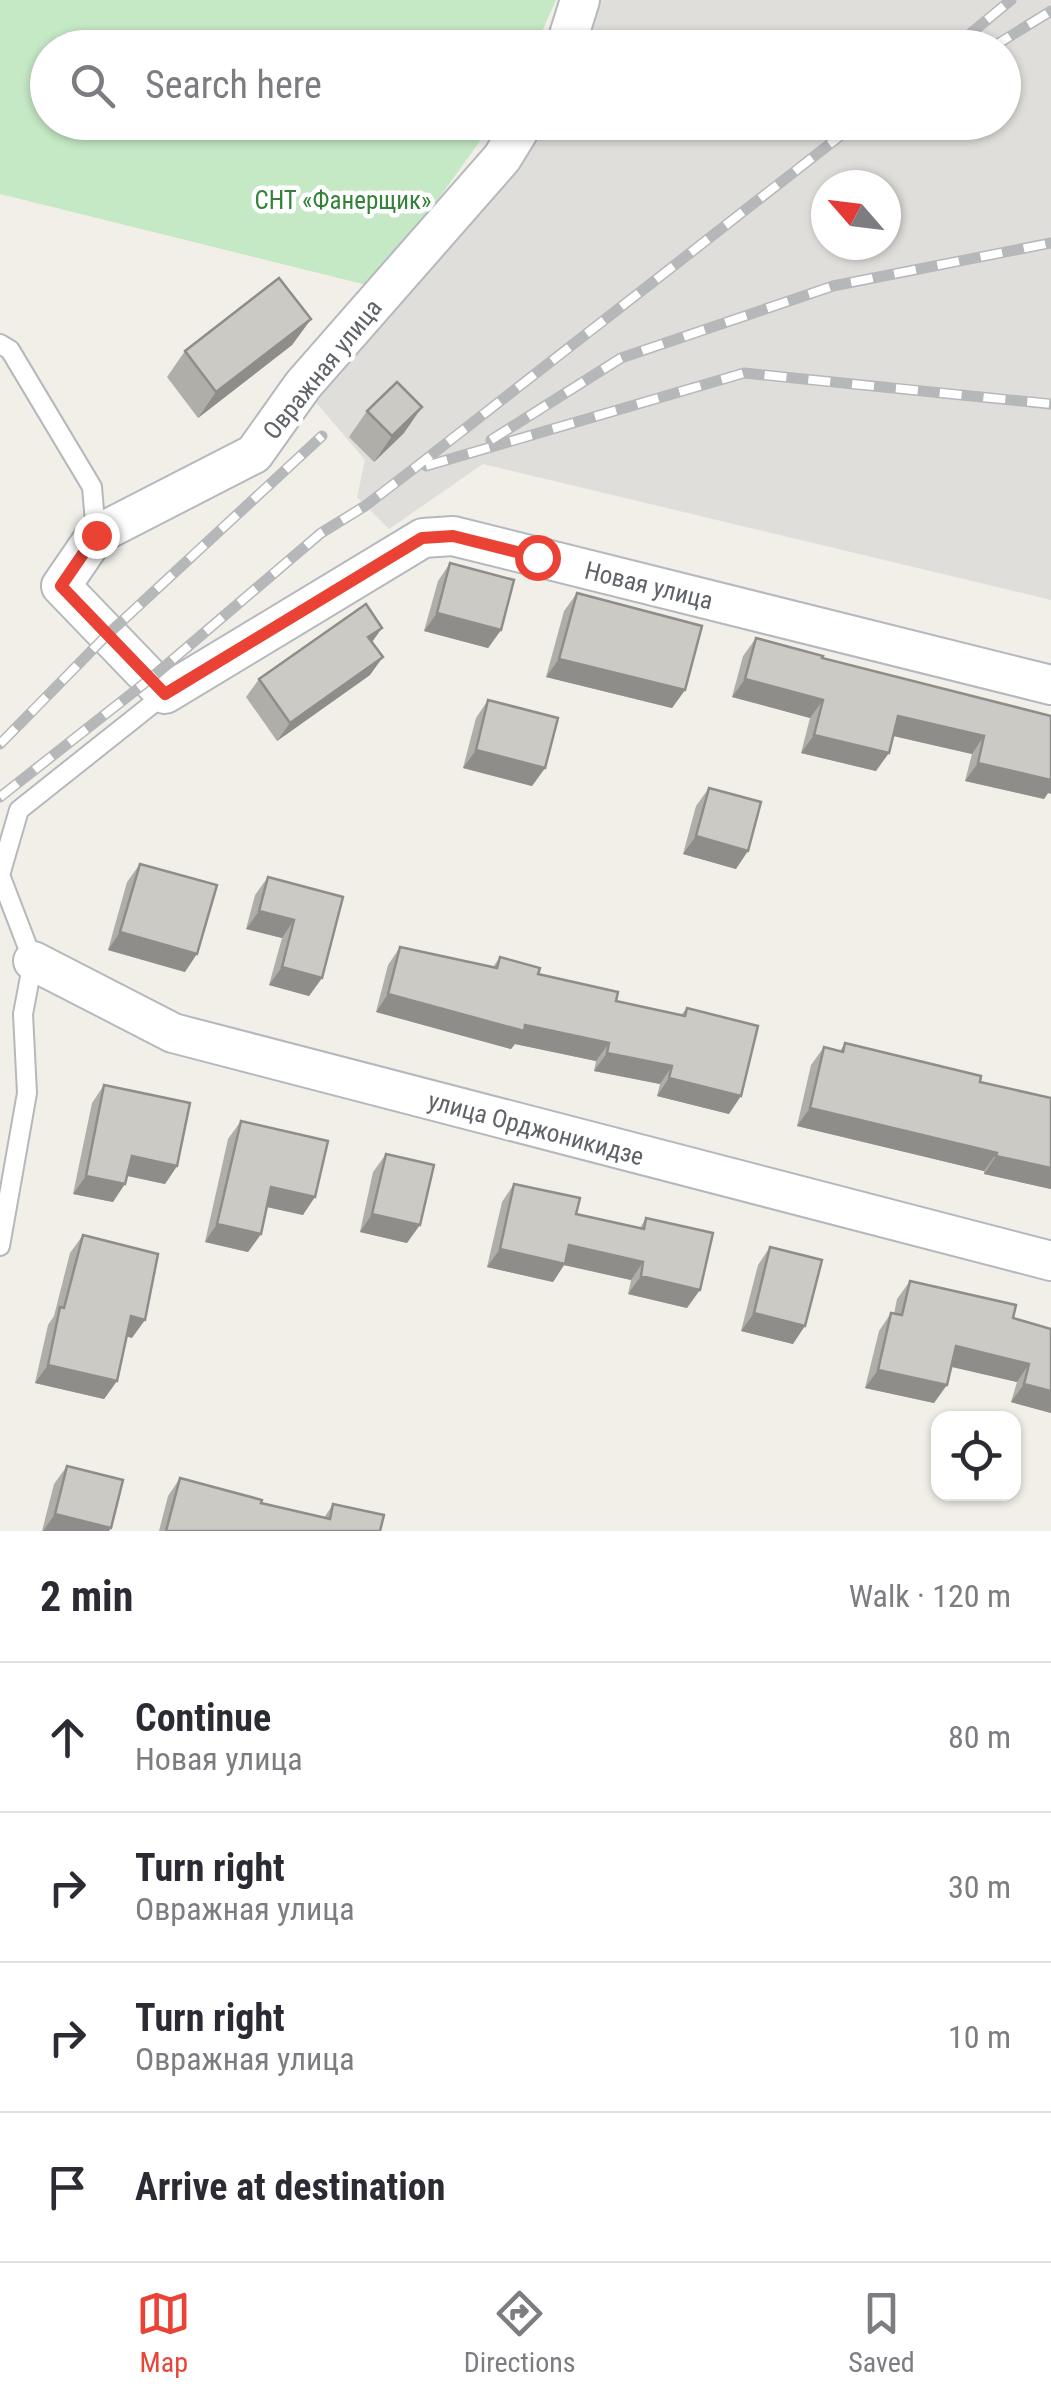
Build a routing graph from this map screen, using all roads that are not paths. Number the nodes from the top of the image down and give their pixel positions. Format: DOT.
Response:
graph roads {
  1 [pos="580,0"];
  2 [pos="571,30"];
  3 [pos="513,140"];
  4 [pos="0,344"];
  5 [pos="96,535"];
  6 [pos="1051,685"];
  7 [pos="165,694"];
  8 [pos="33,962"];
  9 [pos="0,1246"];
  10 [pos="1051,1261"];
  1 -- 2 [label="street"];
  3 -- 5 [label="street, Овражная улица"];
  4 -- 5 [label="lane"];
  5 -- 7 [label="street, Овражная улица"];
  6 -- 7 [label="street, Новая улица"];
  7 -- 8 [label="lane"];
  8 -- 9 [label="lane"];
  8 -- 10 [label="street, улица Орджоникидзе"];
}
